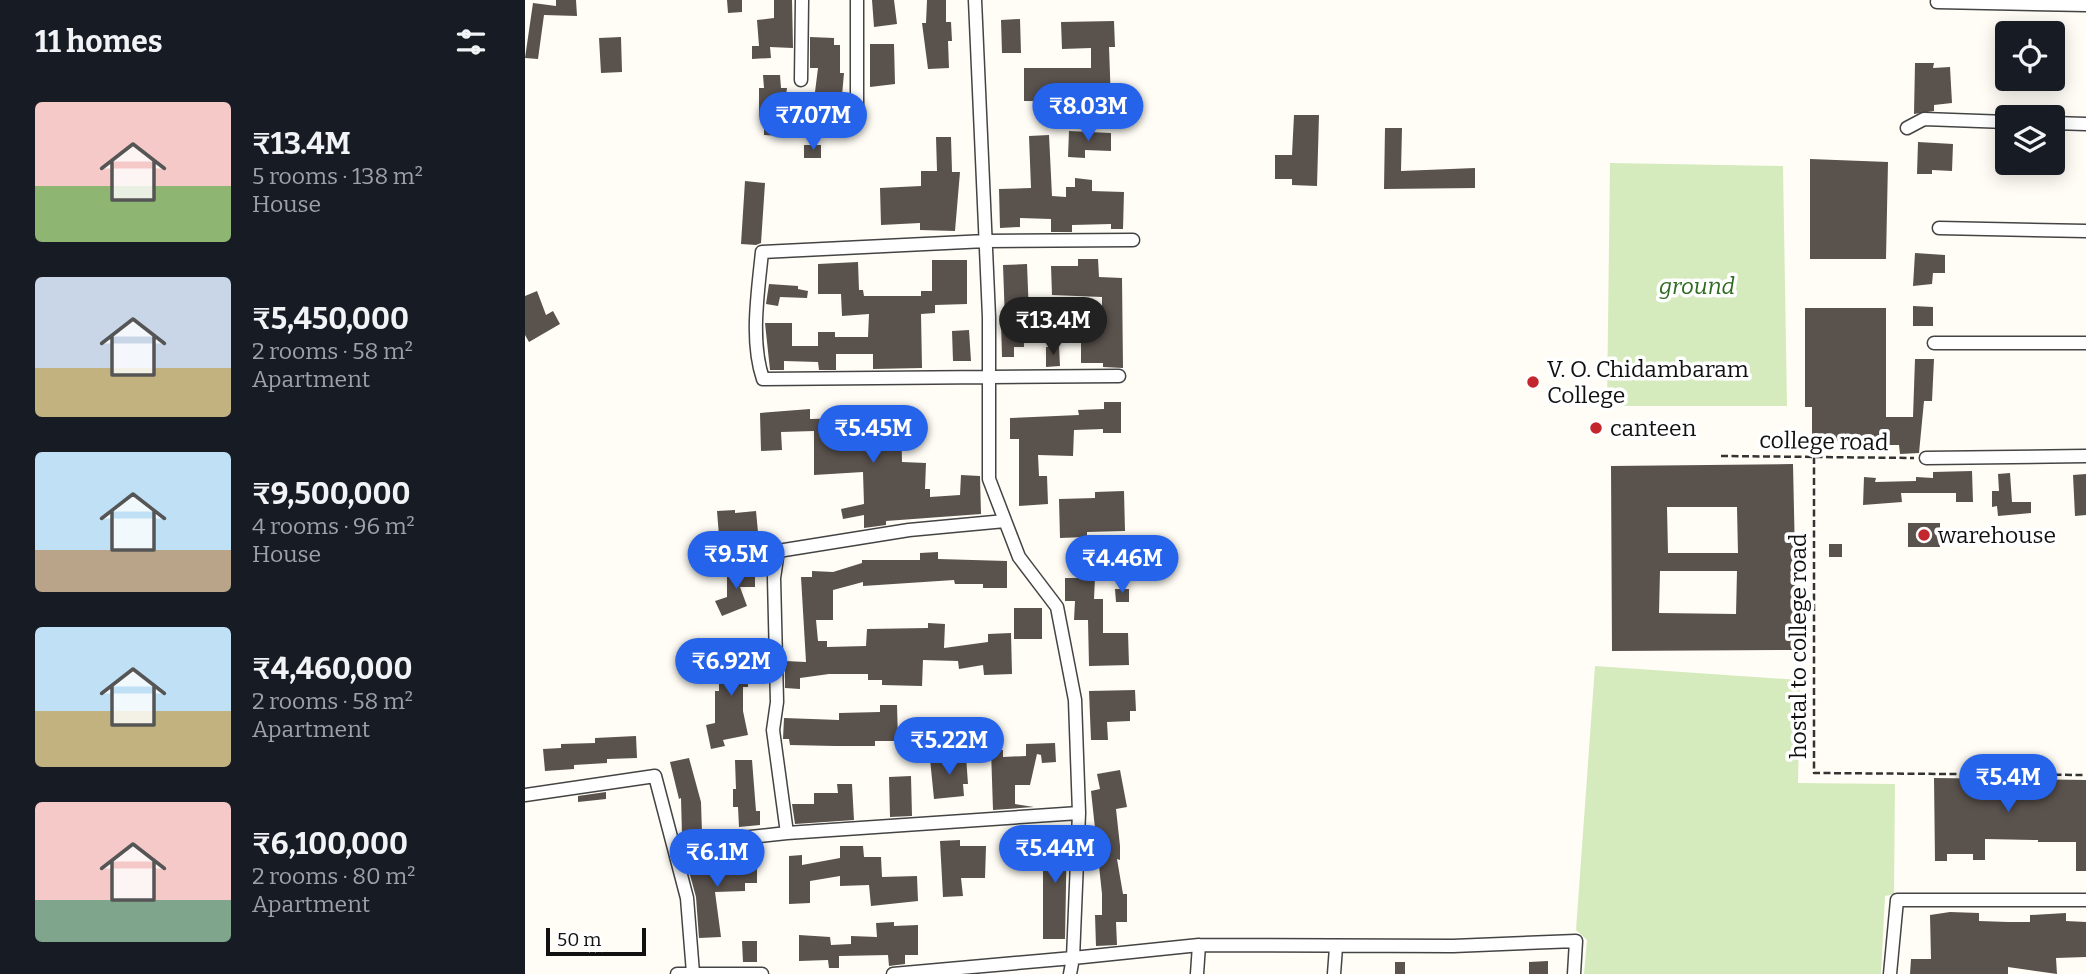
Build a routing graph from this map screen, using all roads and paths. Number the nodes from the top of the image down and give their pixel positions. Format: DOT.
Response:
graph roads {
  1 [pos="802,0"];
  2 [pos="857,0"];
  3 [pos="975,0"];
  4 [pos="1937,2"];
  5 [pos="2086,5"];
  6 [pos="801,80"];
  7 [pos="857,110"];
  8 [pos="1995,122"];
  9 [pos="2065,123"];
  10 [pos="2086,124"];
  11 [pos="1906,128"];
  12 [pos="1938,228"];
  13 [pos="2086,231"];
  14 [pos="1133,240"];
  15 [pos="986,241"];
  16 [pos="1934,343"];
  17 [pos="2086,343"];
  18 [pos="1119,376"];
  19 [pos="989,378"];
  20 [pos="1721,456"];
  21 [pos="2086,456"];
  22 [pos="1814,457"];
  23 [pos="1926,458"];
  24 [pos="1005,521"];
  25 [pos="2086,775"];
  26 [pos="525,795"];
  27 [pos="1079,813"];
  28 [pos="787,833"];
  29 [pos="675,845"];
  30 [pos="2086,900"];
  31 [pos="1199,945"];
  32 [pos="1336,947"];
  33 [pos="1073,958"];
  34 [pos="693,973"];
  35 [pos="677,974"];
  36 [pos="762,974"];
  37 [pos="893,974"];
  38 [pos="1070,974"];
  39 [pos="1197,974"];
  40 [pos="1334,974"];
  41 [pos="1574,974"];
  42 [pos="1890,974"];
  1 -- 6 [label="street"];
  2 -- 7 [label="street"];
  3 -- 15 [label="street"];
  4 -- 5 [label="street"];
  8 -- 11 [label="street"];
  9 -- 10 [label="street"];
  12 -- 13 [label="street"];
  14 -- 15 [label="street"];
  15 -- 19 [label="street"];
  15 -- 19 [label="street"];
  16 -- 17 [label="street"];
  18 -- 19 [label="street"];
  19 -- 24 [label="street"];
  20 -- 22 [label="path, college road"];
  21 -- 23 [label="street"];
  22 -- 23 [label="path, college road"];
  22 -- 25 [label="path, hostal to college road"];
  24 -- 27 [label="street"];
  24 -- 28 [label="street"];
  26 -- 29 [label="street"];
  27 -- 28 [label="street"];
  27 -- 33 [label="street"];
  28 -- 29 [label="street"];
  29 -- 34 [label="street"];
  30 -- 42 [label="street"];
  31 -- 32 [label="street"];
  31 -- 33 [label="street"];
  31 -- 39 [label="street"];
  32 -- 40 [label="street"];
  32 -- 41 [label="street"];
  33 -- 37 [label="street"];
  33 -- 38 [label="street"];
  34 -- 35 [label="street"];
  34 -- 36 [label="street"];
}
